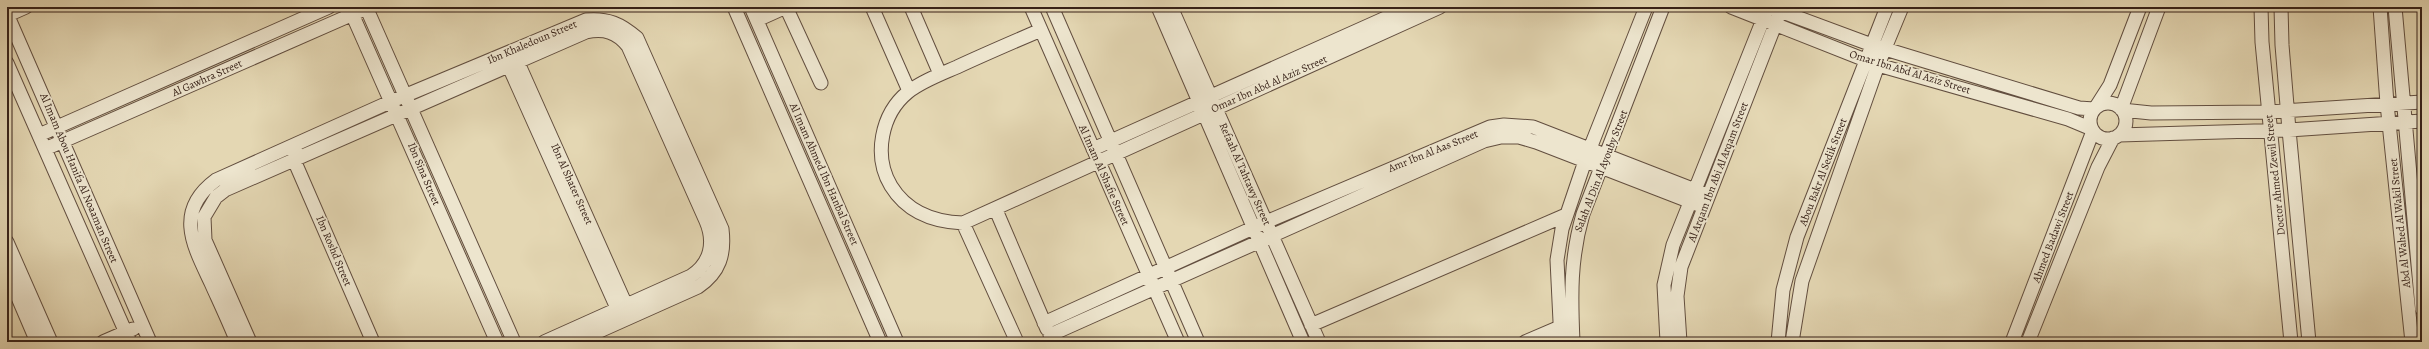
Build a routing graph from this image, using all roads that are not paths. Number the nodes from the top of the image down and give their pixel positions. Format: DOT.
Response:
graph roads {
  1 [pos="26,7"];
  2 [pos="329,7"];
  3 [pos="367,7"];
  4 [pos="734,7"];
  5 [pos="751,7"];
  6 [pos="786,7"];
  7 [pos="872,7"];
  8 [pos="911,7"];
  9 [pos="1031,7"];
  10 [pos="1052,7"];
  11 [pos="1410,7"];
  12 [pos="1440,7"];
  13 [pos="1646,7"];
  14 [pos="1663,7"];
  15 [pos="1731,7"];
  16 [pos="1887,7"];
  17 [pos="1902,7"];
  18 [pos="2140,7"];
  19 [pos="2159,7"];
  20 [pos="2262,7"];
  21 [pos="2281,7"];
  22 [pos="2380,7"];
  23 [pos="2395,7"];
  24 [pos="1775,8"];
  25 [pos="1168,9"];
  26 [pos="351,11"];
  27 [pos="7,14"];
  28 [pos="756,20"];
  29 [pos="1763,20"];
  30 [pos="1775,24"];
  31 [pos="1041,30"];
  32 [pos="1872,45"];
  33 [pos="1885,49"];
  34 [pos="511,58"];
  35 [pos="1866,61"];
  36 [pos="7,63"];
  37 [pos="1878,65"];
  38 [pos="777,67"];
  39 [pos="762,73"];
  40 [pos="940,74"];
  41 [pos="821,83"];
  42 [pos="909,91"];
  43 [pos="406,95"];
  44 [pos="1204,97"];
  45 [pos="392,101"];
  46 [pos="2422,102"];
  47 [pos="2403,103"];
  48 [pos="2387,104"];
  49 [pos="2095,108"];
  50 [pos="412,109"];
  51 [pos="2121,110"];
  52 [pos="1210,111"];
  53 [pos="2287,111"];
  54 [pos="2268,112"];
  55 [pos="399,115"];
  56 [pos="2422,121"];
  57 [pos="2405,122"];
  58 [pos="2389,123"];
  59 [pos="57,127"];
  60 [pos="2092,130"];
  61 [pos="2270,130"];
  62 [pos="2289,130"];
  63 [pos="39,135"];
  64 [pos="2116,137"];
  65 [pos="64,141"];
  66 [pos="1110,141"];
  67 [pos="287,148"];
  68 [pos="1093,149"];
  69 [pos="1590,149"];
  70 [pos="45,150"];
  71 [pos="1116,154"];
  72 [pos="1607,155"];
  73 [pos="294,160"];
  74 [pos="1585,161"];
  75 [pos="1098,162"];
  76 [pos="1602,168"];
  77 [pos="1695,190"];
  78 [pos="1706,201"];
  79 [pos="1690,202"];
  80 [pos="996,210"];
  81 [pos="1566,215"];
  82 [pos="1266,222"];
  83 [pos="963,223"];
  84 [pos="1254,228"];
  85 [pos="1272,235"];
  86 [pos="1260,241"];
  87 [pos="7,242"];
  88 [pos="864,266"];
  89 [pos="1166,268"];
  90 [pos="849,271"];
  91 [pos="7,272"];
  92 [pos="1148,276"];
  93 [pos="1171,281"];
  94 [pos="1154,288"];
  95 [pos="221,292"];
  96 [pos="2422,308"];
  97 [pos="625,313"];
  98 [pos="1572,322"];
  99 [pos="1044,323"];
  100 [pos="142,325"];
  101 [pos="1311,325"];
  102 [pos="1560,327"];
  103 [pos="128,337"];
  104 [pos="1051,339"];
  105 [pos="146,341"];
  106 [pos="1015,341"];
  107 [pos="1568,341"];
  108 [pos="37,342"];
  109 [pos="51,342"];
  110 [pos="103,342"];
  111 [pos="237,342"];
  112 [pos="250,342"];
  113 [pos="373,342"];
  114 [pos="497,342"];
  115 [pos="514,342"];
  116 [pos="544,342"];
  117 [pos="575,342"];
  118 [pos="880,342"];
  119 [pos="897,342"];
  120 [pos="1178,342"];
  121 [pos="1198,342"];
  122 [pos="1303,342"];
  123 [pos="1319,342"];
  124 [pos="1524,342"];
  125 [pos="1667,342"];
  126 [pos="1680,342"];
  127 [pos="1778,342"];
  128 [pos="1792,342"];
  129 [pos="2012,342"];
  130 [pos="2028,342"];
  131 [pos="2292,342"];
  132 [pos="2309,342"];
  133 [pos="2412,342"];
  1 -- 27 [label="street"];
  2 -- 59 [label="street, Al Gawhra Street"];
  3 -- 26 [label="street, Al Gawhra Street"];
  3 -- 43 [label="street, Ibn Sina Street"];
  4 -- 39 [label="street, Al Imam Ahmed Ibn Hanbal Street"];
  5 -- 28 [label="street, Al Imam Ahmed Ibn Hanbal Street"];
  6 -- 28 [label="street"];
  6 -- 41 [label="street"];
  7 -- 42 [label="street"];
  8 -- 40 [label="street"];
  9 -- 31 [label="street, Al Imam Al Shafie Street"];
  10 -- 66 [label="street, Al Imam Al Shafie Street"];
  11 -- 44 [label="street, Omar Ibn Abd Al Aziz Street"];
  12 -- 52 [label="street, Omar Ibn Abd Al Aziz Street"];
  13 -- 69 [label="street, Salah Al Din Al Ayouby Street"];
  14 -- 72 [label="street, Salah Al Din Al Ayouby Street"];
  15 -- 29 [label="street, Omar Ibn Abd Al Aziz Street"];
  16 -- 32 [label="street, Abou Bakr Al Sedik Street"];
  17 -- 33 [label="street, Abou Bakr Al Sedik Street"];
  18 -- 49 [label="street"];
  19 -- 51 [label="street"];
  20 -- 54 [label="street, Doctor Ahmed Zewil Street"];
  21 -- 53 [label="street, Doctor Ahmed Zewil Street"];
  22 -- 48 [label="street, Abd Al Wahed Al Wakil Street"];
  23 -- 47 [label="street, Abd Al Wahed Al Wakil Street"];
  24 -- 29 [label="street, Al Arqam Ibn Abi Al Arqam Street"];
  24 -- 30 [label="street, Al Arqam Ibn Abi Al Arqam Street"];
  24 -- 32 [label="street, Omar Ibn Abd Al Aziz Street"];
  25 -- 44 [label="street, Refaah Al Tahtawy Street"];
  26 -- 45 [label="street, Ibn Sina Street"];
  26 -- 65 [label="street, Al Gawhra Street"];
  27 -- 59 [label="street, Al Imam Abou Hanifa Al Noaaman Street"];
  28 -- 38 [label="street, Al Imam Ahmed Ibn Hanbal Street"];
  29 -- 30 [label="street, Omar Ibn Abd Al Aziz Street"];
  29 -- 77 [label="street, Al Arqam Ibn Abi Al Arqam Street"];
  30 -- 35 [label="street, Omar Ibn Abd Al Aziz Street"];
  30 -- 78 [label="street, Al Arqam Ibn Abi Al Arqam Street"];
  31 -- 40 [label="street"];
  31 -- 68 [label="street, Al Imam Al Shafie Street"];
  32 -- 33 [label="street, Omar Ibn Abd Al Aziz Street"];
  32 -- 35 [label="street, Abou Bakr Al Sedik Street"];
  33 -- 37 [label="street, Abou Bakr Al Sedik Street"];
  33 -- 49 [label="street, Omar Ibn Abd Al Aziz Street"];
  34 -- 43 [label="street, Ibn Khaledoun Street"];
  34 -- 50 [label="street, Ibn Khaledoun Street"];
  34 -- 97 [label="street, Ibn Al Shater Street"];
  34 -- 97 [label="street, Ibn Khaledoun Street"];
  35 -- 37 [label="street, Omar Ibn Abd Al Aziz Street"];
  35 -- 127 [label="street, Abou Bakr Al Sedik Street"];
  36 -- 63 [label="street, Al Imam Abou Hanifa Al Noaaman Street"];
  37 -- 60 [label="street, Omar Ibn Abd Al Aziz Street"];
  37 -- 128 [label="street, Abou Bakr Al Sedik Street"];
  38 -- 39 [label="street"];
  38 -- 88 [label="street, Al Imam Ahmed Ibn Hanbal Street"];
  39 -- 90 [label="street, Al Imam Ahmed Ibn Hanbal Street"];
  40 -- 42 [label="street"];
  42 -- 83 [label="street"];
  43 -- 45 [label="street, Ibn Khaledoun Street"];
  43 -- 50 [label="street, Ibn Sina Street"];
  44 -- 52 [label="street, Refaah Al Tahtawy Street"];
  44 -- 66 [label="street, Omar Ibn Abd Al Aziz Street"];
  45 -- 55 [label="street, Ibn Sina Street"];
  45 -- 67 [label="street, Ibn Khaledoun Street"];
  46 -- 47 [label="street"];
  47 -- 48 [label="street"];
  47 -- 57 [label="street, Abd Al Wahed Al Wakil Street"];
  48 -- 53 [label="street"];
  48 -- 58 [label="street, Abd Al Wahed Al Wakil Street"];
  49 -- 51 [label="street"];
  49 -- 60 [label="street"];
  50 -- 55 [label="street, Ibn Khaledoun Street"];
  50 -- 115 [label="street, Ibn Sina Street"];
  51 -- 54 [label="street"];
  51 -- 64 [label="street"];
  52 -- 71 [label="street, Omar Ibn Abd Al Aziz Street"];
  52 -- 82 [label="street, Refaah Al Tahtawy Street"];
  52 -- 84 [label="street, Refaah Al Tahtawy Street"];
  53 -- 54 [label="street"];
  53 -- 62 [label="street, Doctor Ahmed Zewil Street"];
  54 -- 61 [label="street, Doctor Ahmed Zewil Street"];
  55 -- 73 [label="street, Ibn Khaledoun Street"];
  55 -- 114 [label="street, Ibn Sina Street"];
  56 -- 57 [label="street"];
  57 -- 58 [label="street"];
  57 -- 96 [label="street, Abd Al Wahed Al Wakil Street"];
  58 -- 62 [label="street"];
  58 -- 133 [label="street, Abd Al Wahed Al Wakil Street"];
  59 -- 63 [label="street, Al Gawhra Street"];
  59 -- 65 [label="street, Al Imam Abou Hanifa Al Noaaman Street"];
  60 -- 64 [label="street"];
  60 -- 129 [label="street, Ahmed Badawi Street"];
  61 -- 62 [label="street"];
  61 -- 64 [label="street"];
  61 -- 131 [label="street, Doctor Ahmed Zewil Street"];
  62 -- 132 [label="street, Doctor Ahmed Zewil Street"];
  63 -- 70 [label="street, Al Imam Abou Hanifa Al Noaaman Street"];
  64 -- 130 [label="street, Ahmed Badawi Street"];
  65 -- 70 [label="street, Al Gawhra Street"];
  65 -- 100 [label="street, Al Imam Abou Hanifa Al Noaaman Street"];
  66 -- 68 [label="street, Omar Ibn Abd Al Aziz Street"];
  66 -- 71 [label="street, Al Imam Al Shafie Street"];
  67 -- 73 [label="street, Ibn Roshd Street"];
  67 -- 95 [label="street, Ibn Khaledoun Street"];
  68 -- 75 [label="street, Al Imam Al Shafie Street"];
  69 -- 72 [label="street, Amr Ibn Al Aas Street"];
  69 -- 74 [label="street, Salah Al Din Al Ayouby Street"];
  69 -- 82 [label="street, Amr Ibn Al Aas Street"];
  70 -- 103 [label="street, Al Imam Abou Hanifa Al Noaaman Street"];
  71 -- 75 [label="street, Omar Ibn Abd Al Aziz Street"];
  71 -- 89 [label="street, Al Imam Al Shafie Street"];
  72 -- 76 [label="street, Salah Al Din Al Ayouby Street"];
  72 -- 77 [label="street, Amr Ibn Al Aas Street"];
  73 -- 95 [label="street, Ibn Khaledoun Street"];
  73 -- 113 [label="street, Ibn Roshd Street"];
  74 -- 76 [label="street, Amr Ibn Al Aas Street"];
  74 -- 81 [label="street, Salah Al Din Al Ayouby Street"];
  74 -- 85 [label="street, Amr Ibn Al Aas Street"];
  75 -- 80 [label="street, Omar Ibn Abd Al Aziz Street"];
  75 -- 92 [label="street, Al Imam Al Shafie Street"];
  76 -- 79 [label="street, Amr Ibn Al Aas Street"];
  76 -- 98 [label="street, Salah Al Din Al Ayouby Street"];
  77 -- 78 [label="street, Amr Ibn Al Aas Street"];
  77 -- 79 [label="street, Al Arqam Ibn Abi Al Arqam Street"];
  78 -- 79 [label="street, Amr Ibn Al Aas Street"];
  78 -- 126 [label="street, Al Arqam Ibn Abi Al Arqam Street"];
  79 -- 125 [label="street, Al Arqam Ibn Abi Al Arqam Street"];
  80 -- 83 [label="street, Omar Ibn Abd Al Aziz Street"];
  80 -- 99 [label="street"];
  81 -- 101 [label="street"];
  81 -- 102 [label="street, Salah Al Din Al Ayouby Street"];
  82 -- 84 [label="street, Amr Ibn Al Aas Street"];
  82 -- 85 [label="street, Refaah Al Tahtawy Street"];
  83 -- 106 [label="street"];
  84 -- 86 [label="street, Refaah Al Tahtawy Street"];
  84 -- 89 [label="street, Amr Ibn Al Aas Street"];
  85 -- 86 [label="street, Amr Ibn Al Aas Street"];
  85 -- 101 [label="street, Refaah Al Tahtawy Street"];
  86 -- 93 [label="street, Amr Ibn Al Aas Street"];
  86 -- 122 [label="street, Refaah Al Tahtawy Street"];
  87 -- 109 [label="street"];
  88 -- 90 [label="street"];
  88 -- 119 [label="street, Al Imam Ahmed Ibn Hanbal Street"];
  89 -- 92 [label="street, Amr Ibn Al Aas Street"];
  89 -- 93 [label="street, Al Imam Al Shafie Street"];
  90 -- 118 [label="street, Al Imam Ahmed Ibn Hanbal Street"];
  91 -- 108 [label="street"];
  92 -- 94 [label="street, Al Imam Al Shafie Street"];
  92 -- 99 [label="street, Amr Ibn Al Aas Street"];
  93 -- 94 [label="street, Amr Ibn Al Aas Street"];
  93 -- 121 [label="street, Al Imam Al Shafie Street"];
  94 -- 104 [label="street, Amr Ibn Al Aas Street"];
  94 -- 120 [label="street, Al Imam Al Shafie Street"];
  95 -- 111 [label="street, Ibn Khaledoun Street"];
  95 -- 112 [label="street, Ibn Khaledoun Street"];
  97 -- 116 [label="street, Ibn Khaledoun Street"];
  97 -- 117 [label="street, Ibn Khaledoun Street"];
  98 -- 102 [label="street"];
  98 -- 107 [label="street, Salah Al Din Al Ayouby Street"];
  99 -- 104 [label="street"];
  100 -- 103 [label="street"];
  100 -- 105 [label="street, Al Imam Abou Hanifa Al Noaaman Street"];
  101 -- 123 [label="street, Refaah Al Tahtawy Street"];
  102 -- 107 [label="street, Salah Al Din Al Ayouby Street"];
  102 -- 124 [label="street"];
  103 -- 110 [label="street"];
}
